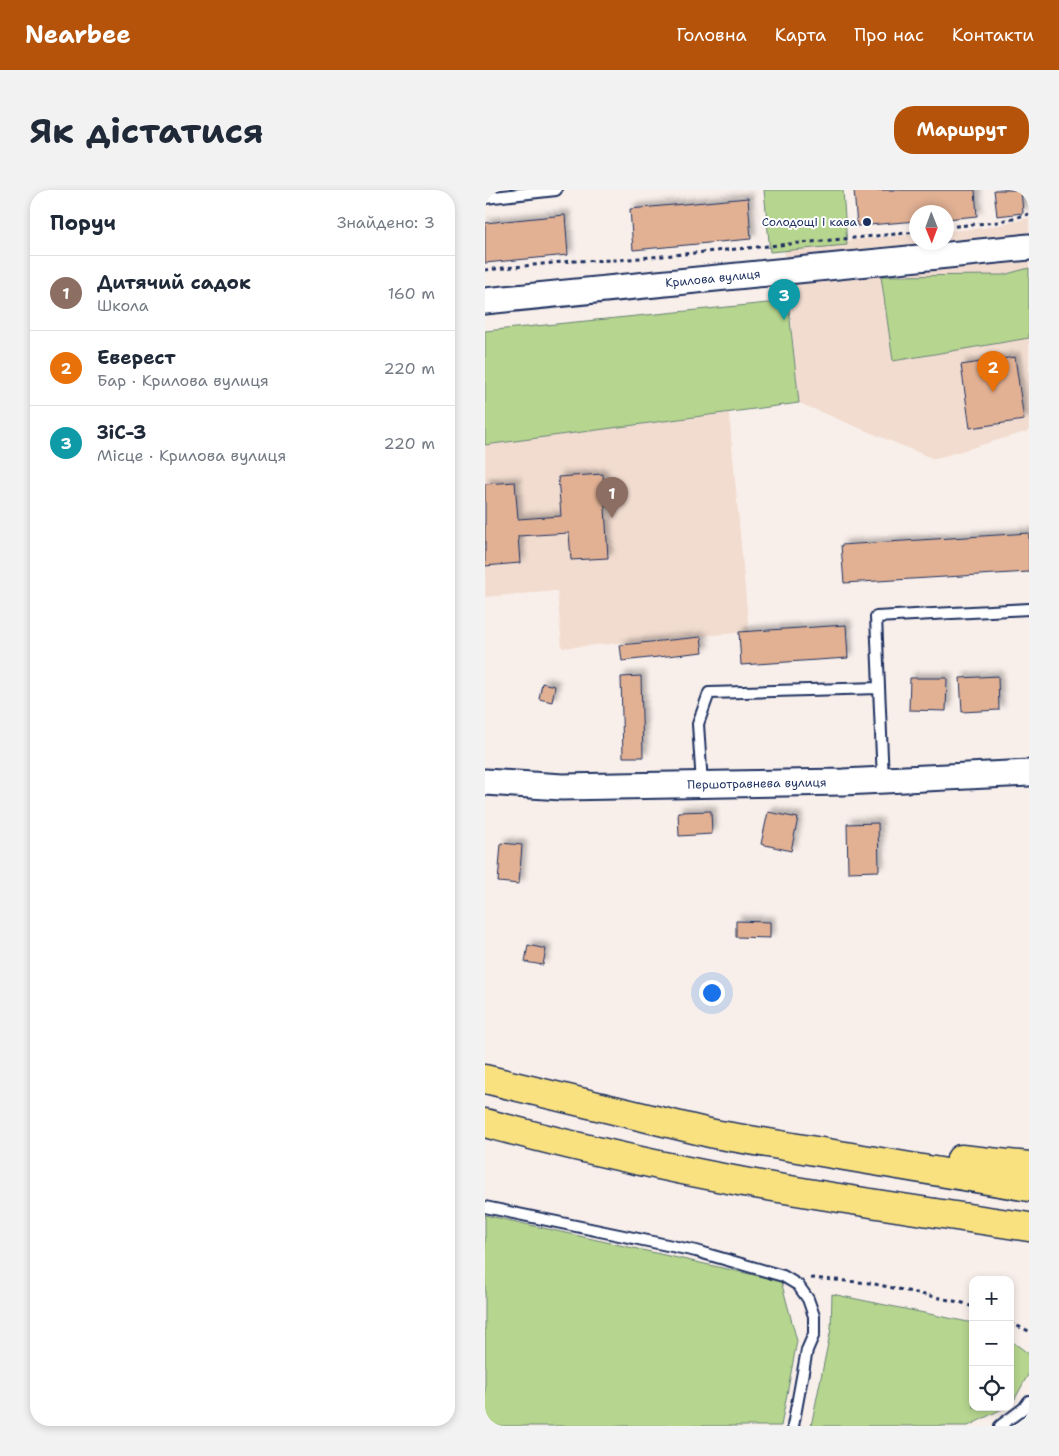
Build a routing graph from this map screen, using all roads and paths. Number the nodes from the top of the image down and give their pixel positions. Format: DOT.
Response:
graph roads {
  1 [pos="556,190"];
  2 [pos="485,198"];
  3 [pos="1029,214"];
  4 [pos="954,226"];
  5 [pos="909,233"];
  6 [pos="1029,247"];
  7 [pos="485,270"];
  8 [pos="485,301"];
  9 [pos="1029,609"];
  10 [pos="879,688"];
  11 [pos="1029,772"];
  12 [pos="883,780"];
  13 [pos="485,782"];
  14 [pos="702,784"];
  15 [pos="485,1079"];
  16 [pos="485,1123"];
  17 [pos="714,1134"];
  18 [pos="1029,1166"];
  19 [pos="1029,1187"];
  20 [pos="485,1206"];
  21 [pos="1029,1227"];
  22 [pos="783,1276"];
  23 [pos="969,1305"];
  24 [pos="1014,1325"];
  25 [pos="1029,1331"];
  26 [pos="1029,1401"];
  27 [pos="793,1426"];
  28 [pos="1000,1426"];
  1 -- 2 [label="lane"];
  3 -- 4 [label="path"];
  5 -- 7 [label="path"];
  6 -- 8 [label="street, Крилова вулиця"];
  9 -- 10 [label="lane"];
  10 -- 12 [label="lane"];
  10 -- 14 [label="lane"];
  11 -- 12 [label="street, Першотравнева вулиця"];
  12 -- 14 [label="street, Першотравнева вулиця"];
  13 -- 14 [label="street, Першотравнева вулиця"];
  15 -- 17 [label="highway"];
  16 -- 21 [label="highway"];
  17 -- 18 [label="highway"];
  17 -- 19 [label="highway"];
  20 -- 22 [label="lane"];
  22 -- 23 [label="path"];
  22 -- 27 [label="lane"];
  24 -- 25 [label="path"];
  26 -- 28 [label="lane"];
}
